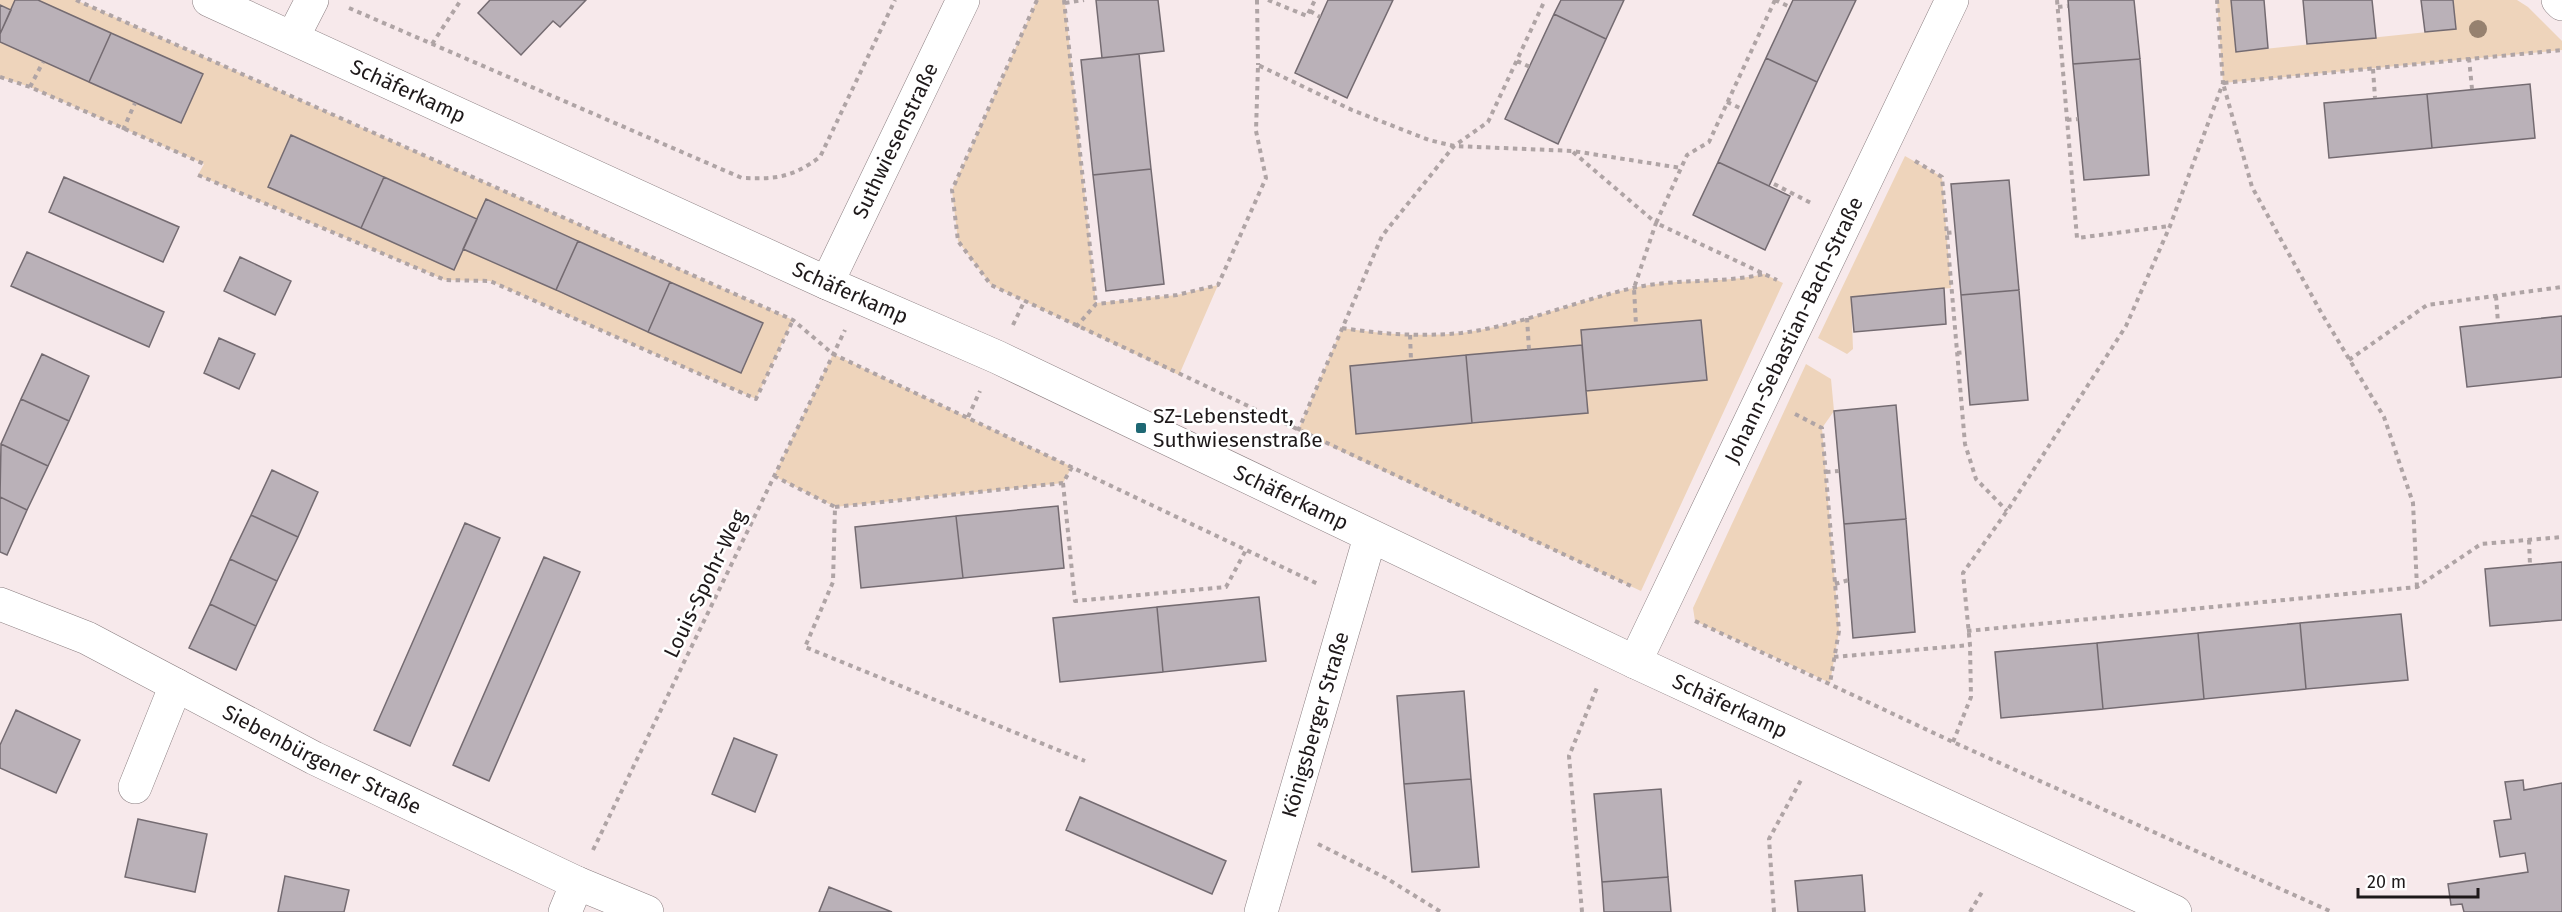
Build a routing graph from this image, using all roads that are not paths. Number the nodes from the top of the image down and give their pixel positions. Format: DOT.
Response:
graph roads {
  1 [pos="209,0"];
  2 [pos="312,0"];
  3 [pos="963,0"];
  4 [pos="1952,0"];
  5 [pos="2558,0"];
  6 [pos="2562,4"];
  7 [pos="293,37"];
  8 [pos="827,283"];
  9 [pos="1370,537"];
  10 [pos="0,604"];
  11 [pos="1623,657"];
  12 [pos="176,685"];
  13 [pos="135,787"];
  14 [pos="571,897"];
  15 [pos="647,912"];
  16 [pos="1261,912"];
  17 [pos="2175,912"];
  1 -- 7 [label="street, Schäferkamp"];
  2 -- 7 [label="street"];
  3 -- 8 [label="street, Suthwiesenstraße"];
  4 -- 11 [label="street, Johann-Sebastian-Bach-Straße"];
  5 -- 6 [label="street"];
  7 -- 8 [label="street, Schäferkamp"];
  8 -- 9 [label="street, Schäferkamp"];
  9 -- 11 [label="street, Schäferkamp"];
  9 -- 16 [label="street, Königsberger Straße"];
  10 -- 12 [label="street, Siebenbürgener Straße"];
  11 -- 17 [label="street, Schäferkamp"];
  12 -- 13 [label="street"];
  12 -- 14 [label="street, Siebenbürgener Straße"];
  14 -- 15 [label="street, Siebenbürgener Straße"];
}
